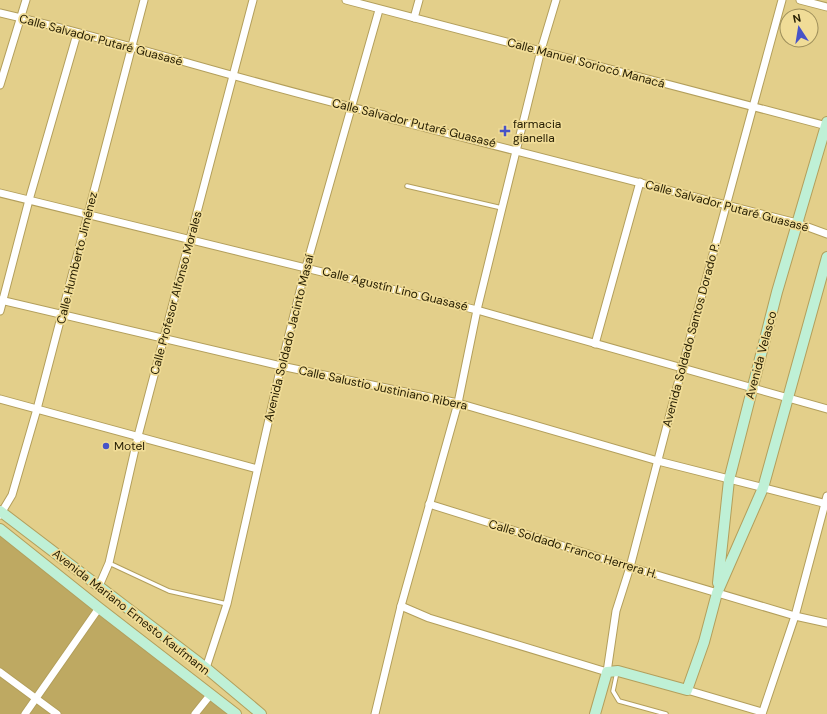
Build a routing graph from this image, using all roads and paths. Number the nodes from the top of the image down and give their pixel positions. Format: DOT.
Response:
graph roads {
  1 [pos="26,0"];
  2 [pos="144,0"];
  3 [pos="253,0"];
  4 [pos="346,0"];
  5 [pos="419,0"];
  6 [pos="556,0"];
  7 [pos="782,0"];
  8 [pos="800,0"];
  9 [pos="827,7"];
  10 [pos="379,10"];
  11 [pos="0,13"];
  12 [pos="21,18"];
  13 [pos="414,18"];
  14 [pos="77,34"];
  15 [pos="131,46"];
  16 [pos="542,50"];
  17 [pos="232,76"];
  18 [pos="0,85"];
  19 [pos="351,107"];
  20 [pos="752,107"];
  21 [pos="827,125"];
  22 [pos="516,150"];
  23 [pos="640,182"];
  24 [pos="407,186"];
  25 [pos="0,193"];
  26 [pos="29,200"];
  27 [pos="726,205"];
  28 [pos="502,208"];
  29 [pos="88,214"];
  30 [pos="797,223"];
  31 [pos="827,234"];
  32 [pos="191,240"];
  33 [pos="827,257"];
  34 [pos="306,267"];
  35 [pos="1,300"];
  36 [pos="477,310"];
  37 [pos="0,311"];
  38 [pos="62,314"];
  39 [pos="165,338"];
  40 [pos="595,344"];
  41 [pos="281,366"];
  42 [pos="682,368"];
  43 [pos="753,388"];
  44 [pos="788,398"];
  45 [pos="0,399"];
  46 [pos="458,403"];
  47 [pos="37,409"];
  48 [pos="827,409"];
  49 [pos="138,436"];
  50 [pos="658,461"];
  51 [pos="257,469"];
  52 [pos="729,480"];
  53 [pos="763,488"];
  54 [pos="826,501"];
  55 [pos="429,504"];
  56 [pos="1,513"];
  57 [pos="0,529"];
  58 [pos="109,562"];
  59 [pos="630,567"];
  60 [pos="99,586"];
  61 [pos="717,593"];
  62 [pos="227,604"];
  63 [pos="401,606"];
  64 [pos="99,608"];
  65 [pos="795,616"];
  66 [pos="827,623"];
  67 [pos="206,668"];
  68 [pos="618,671"];
  69 [pos="0,672"];
  70 [pos="607,672"];
  71 [pos="687,690"];
  72 [pos="211,694"];
  73 [pos="36,699"];
  74 [pos="753,712"];
  75 [pos="762,713"];
  76 [pos="25,714"];
  77 [pos="57,714"];
  78 [pos="195,714"];
  79 [pos="236,714"];
  80 [pos="261,714"];
  81 [pos="375,714"];
  82 [pos="595,714"];
  83 [pos="666,714"];
  1 -- 12 [label="street"];
  2 -- 15 [label="street, Calle Humberto Jiménez"];
  3 -- 17 [label="street, Calle Profesor Alfonso Morales"];
  4 -- 10 [label="street, Calle Manuel Soriocó Manacá"];
  5 -- 13 [label="street"];
  6 -- 16 [label="street"];
  7 -- 20 [label="street, Avenida Soldado Santos Dorado P."];
  8 -- 9 [label="street"];
  10 -- 13 [label="street, Calle Manuel Soriocó Manacá"];
  10 -- 19 [label="street, Avenida Soldado Jacinto Masaí"];
  11 -- 12 [label="street, Calle Salvador Putaré Guasasé"];
  12 -- 14 [label="street, Calle Salvador Putaré Guasasé"];
  12 -- 18 [label="street"];
  13 -- 16 [label="street, Calle Manuel Soriocó Manacá"];
  14 -- 15 [label="street, Calle Salvador Putaré Guasasé"];
  14 -- 26 [label="street"];
  15 -- 17 [label="street, Calle Salvador Putaré Guasasé"];
  15 -- 29 [label="street, Calle Humberto Jiménez"];
  16 -- 20 [label="street, Calle Manuel Soriocó Manacá"];
  16 -- 22 [label="street"];
  17 -- 19 [label="street, Calle Salvador Putaré Guasasé"];
  17 -- 32 [label="street, Calle Profesor Alfonso Morales"];
  19 -- 22 [label="street, Calle Salvador Putaré Guasasé"];
  19 -- 34 [label="street, Avenida Soldado Jacinto Masaí"];
  20 -- 21 [label="street, Calle Manuel Soriocó Manacá"];
  20 -- 27 [label="street, Avenida Soldado Santos Dorado P."];
  21 -- 30 [label="street, Avenida Velasco"];
  22 -- 23 [label="street, Calle Salvador Putaré Guasasé"];
  22 -- 28 [label="street"];
  23 -- 27 [label="street, Calle Salvador Putaré Guasasé"];
  23 -- 40 [label="street"];
  24 -- 28 [label="lane"];
  25 -- 26 [label="street, Calle Agustín Lino Guasasé"];
  26 -- 29 [label="street, Calle Agustín Lino Guasasé"];
  26 -- 35 [label="street"];
  27 -- 30 [label="street, Calle Salvador Putaré Guasasé"];
  27 -- 42 [label="street, Avenida Soldado Santos Dorado P."];
  28 -- 36 [label="street"];
  29 -- 32 [label="street, Calle Agustín Lino Guasasé"];
  29 -- 38 [label="street, Calle Humberto Jiménez"];
  30 -- 31 [label="street, Calle Salvador Putaré Guasasé"];
  30 -- 43 [label="street, Avenida Velasco"];
  32 -- 34 [label="street, Calle Agustín Lino Guasasé"];
  32 -- 39 [label="street, Calle Profesor Alfonso Morales"];
  33 -- 44 [label="street, Avenida Velasco"];
  34 -- 36 [label="street, Calle Agustín Lino Guasasé"];
  34 -- 41 [label="street, Avenida Soldado Jacinto Masaí"];
  35 -- 37 [label="street"];
  35 -- 38 [label="street, Calle Salustio Justiniano Ribera"];
  36 -- 40 [label="street, Calle Agustín Lino Guasasé"];
  36 -- 46 [label="street"];
  38 -- 39 [label="street, Calle Salustio Justiniano Ribera"];
  38 -- 47 [label="street, Calle Humberto Jiménez"];
  39 -- 41 [label="street, Calle Salustio Justiniano Ribera"];
  39 -- 49 [label="street, Calle Profesor Alfonso Morales"];
  40 -- 42 [label="street, Calle Agustín Lino Guasasé"];
  41 -- 46 [label="street, Calle Salustio Justiniano Ribera"];
  41 -- 51 [label="street, Avenida Soldado Jacinto Masaí"];
  42 -- 43 [label="street, Calle Agustín Lino Guasasé"];
  42 -- 50 [label="street, Avenida Soldado Santos Dorado P."];
  43 -- 44 [label="street, Calle Agustín Lino Guasasé"];
  43 -- 52 [label="street, Avenida Velasco"];
  44 -- 48 [label="street, Calle Agustín Lino Guasasé"];
  44 -- 53 [label="street, Avenida Velasco"];
  45 -- 47 [label="street"];
  46 -- 50 [label="street, Calle Salustio Justiniano Ribera"];
  46 -- 55 [label="street"];
  47 -- 49 [label="street"];
  47 -- 56 [label="street, Calle Humberto Jiménez"];
  49 -- 51 [label="street"];
  49 -- 58 [label="street, Calle Profesor Alfonso Morales"];
  50 -- 52 [label="street, Calle Salustio Justiniano Ribera"];
  50 -- 59 [label="street, Avenida Soldado Santos Dorado P."];
  51 -- 62 [label="street, Avenida Soldado Jacinto Masaí"];
  52 -- 53 [label="street, Calle Salustio Justiniano Ribera"];
  52 -- 61 [label="street, Avenida Velasco"];
  53 -- 54 [label="street, Calle Salustio Justiniano Ribera"];
  53 -- 61 [label="street, Avenida Velasco"];
  54 -- 65 [label="street"];
  55 -- 59 [label="street, Calle Soldado Franco Herrera H."];
  55 -- 63 [label="street"];
  56 -- 60 [label="street, Avenida Mariano Ernesto Kaufmann"];
  57 -- 64 [label="street, Avenida Mariano Ernesto Kaufmann"];
  58 -- 60 [label="street, Calle Profesor Alfonso Morales"];
  58 -- 62 [label="lane"];
  59 -- 61 [label="street, Calle Soldado Franco Herrera H."];
  59 -- 70 [label="street, Avenida Soldado Santos Dorado P."];
  60 -- 67 [label="street, Avenida Mariano Ernesto Kaufmann"];
  61 -- 65 [label="street, Calle Soldado Franco Herrera H."];
  61 -- 71 [label="street, Avenida Velasco"];
  62 -- 67 [label="street, Avenida Soldado Jacinto Masaí"];
  63 -- 70 [label="street"];
  63 -- 81 [label="street"];
  64 -- 72 [label="street, Avenida Mariano Ernesto Kaufmann"];
  64 -- 73 [label="street"];
  65 -- 66 [label="street, Calle Soldado Franco Herrera H."];
  65 -- 75 [label="street"];
  67 -- 80 [label="street, Avenida Mariano Ernesto Kaufmann"];
  68 -- 70 [label="street"];
  68 -- 71 [label="street"];
  68 -- 83 [label="lane"];
  69 -- 73 [label="street"];
  70 -- 82 [label="street"];
  71 -- 74 [label="street"];
  72 -- 78 [label="street"];
  72 -- 79 [label="street, Avenida Mariano Ernesto Kaufmann"];
  73 -- 76 [label="street"];
  73 -- 77 [label="street"];
  74 -- 75 [label="street"];
}
